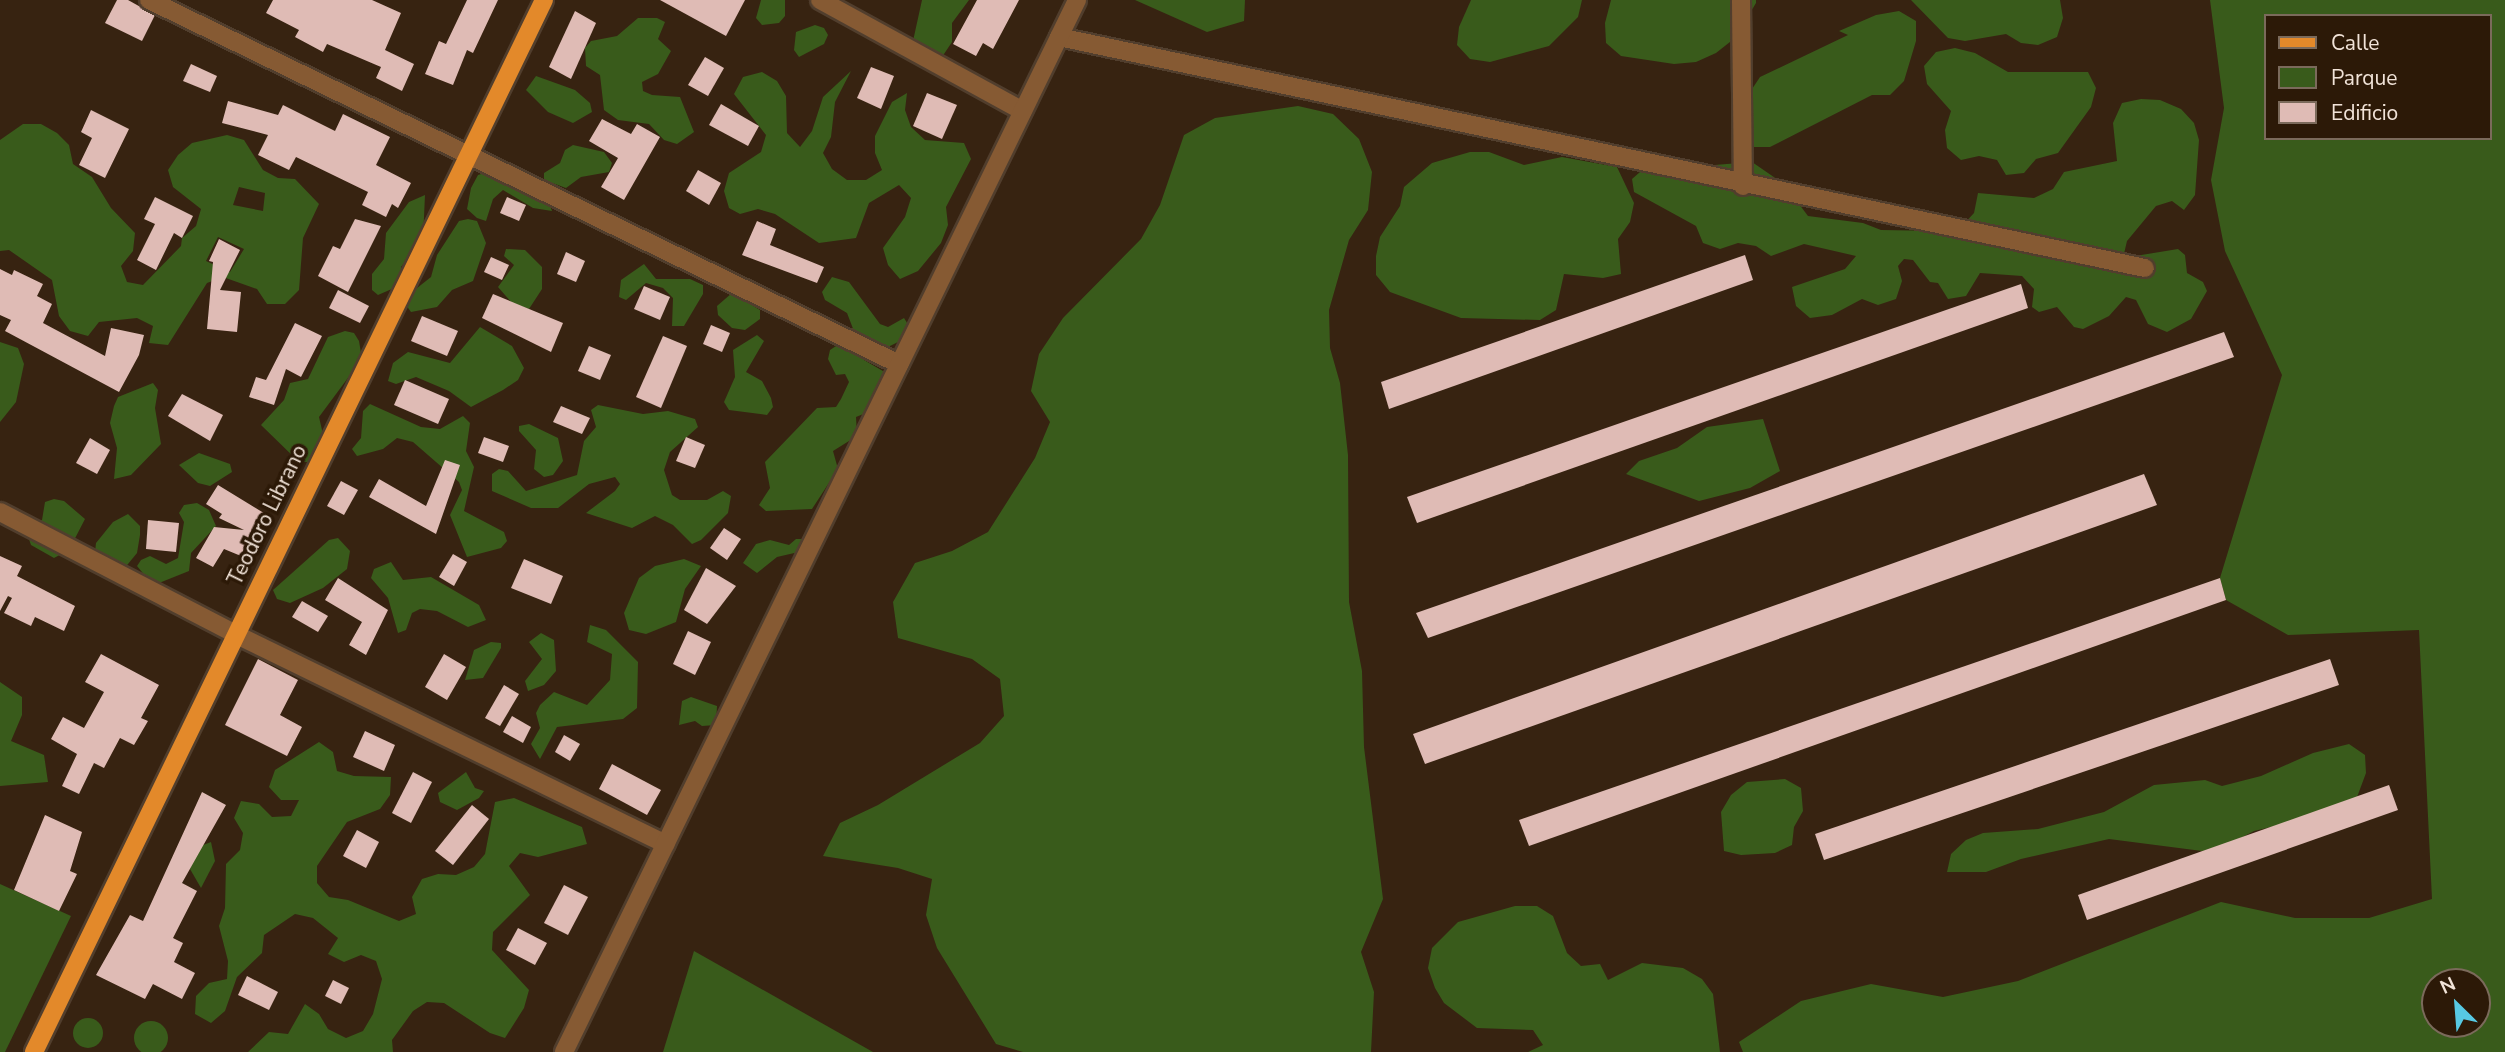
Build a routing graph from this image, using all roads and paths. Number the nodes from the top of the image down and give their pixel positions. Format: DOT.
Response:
graph roads {
  1 [pos="149,0"];
  2 [pos="544,0"];
  3 [pos="820,0"];
  4 [pos="1077,0"];
  5 [pos="1741,0"];
  6 [pos="1059,37"];
  7 [pos="1023,111"];
  8 [pos="468,155"];
  9 [pos="1743,186"];
  10 [pos="2146,268"];
  11 [pos="899,364"];
  12 [pos="0,512"];
  13 [pos="235,634"];
  14 [pos="666,844"];
  15 [pos="34,1052"];
  16 [pos="564,1052"];
  1 -- 8 [label="street"];
  2 -- 8 [label="main road, Teodoro Librano"];
  3 -- 7 [label="street"];
  4 -- 6 [label="street"];
  5 -- 9 [label="street"];
  6 -- 7 [label="street"];
  6 -- 9 [label="street"];
  7 -- 11 [label="street"];
  8 -- 11 [label="street"];
  8 -- 13 [label="main road, Teodoro Librano"];
  9 -- 10 [label="street"];
  11 -- 14 [label="street"];
  12 -- 13 [label="street"];
  13 -- 14 [label="street"];
  13 -- 15 [label="main road, Teodoro Librano"];
  14 -- 16 [label="street"];
}
